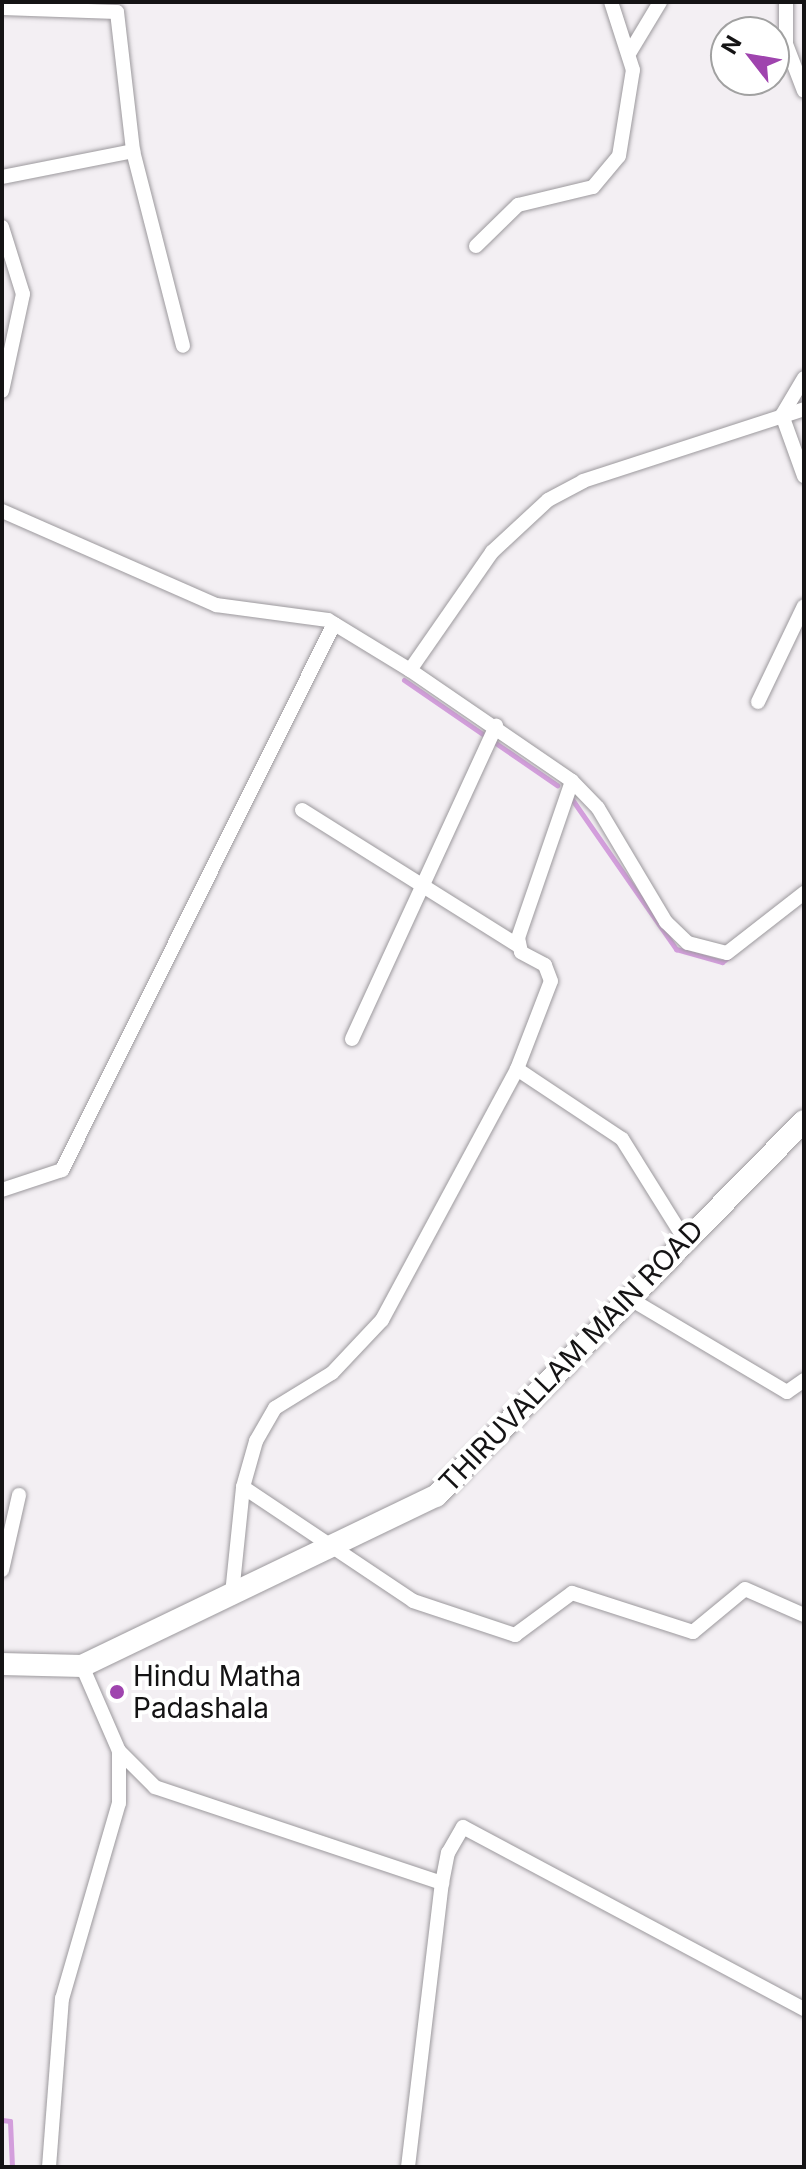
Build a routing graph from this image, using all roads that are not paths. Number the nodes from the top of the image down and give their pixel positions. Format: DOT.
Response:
graph roads {
  1 [pos="611,2"];
  2 [pos="660,2"];
  3 [pos="786,2"];
  4 [pos="2,8"];
  5 [pos="630,52"];
  6 [pos="804,91"];
  7 [pos="133,151"];
  8 [pos="2,177"];
  9 [pos="2,227"];
  10 [pos="476,246"];
  11 [pos="183,346"];
  12 [pos="804,378"];
  13 [pos="2,391"];
  14 [pos="804,409"];
  15 [pos="782,415"];
  16 [pos="804,476"];
  17 [pos="2,511"];
  18 [pos="804,606"];
  19 [pos="334,624"];
  20 [pos="410,670"];
  21 [pos="758,702"];
  22 [pos="496,726"];
  23 [pos="572,781"];
  24 [pos="302,810"];
  25 [pos="424,889"];
  26 [pos="804,893"];
  27 [pos="517,945"];
  28 [pos="352,1039"];
  29 [pos="517,1069"];
  30 [pos="803,1124"];
  31 [pos="2,1190"];
  32 [pos="685,1240"];
  33 [pos="627,1297"];
  34 [pos="804,1380"];
  35 [pos="243,1487"];
  36 [pos="19,1495"];
  37 [pos="324,1548"];
  38 [pos="2,1570"];
  39 [pos="232,1594"];
  40 [pos="804,1615"];
  41 [pos="2,1664"];
  42 [pos="82,1666"];
  43 [pos="119,1751"];
  44 [pos="442,1883"];
  45 [pos="804,2009"];
  46 [pos="49,2167"];
  47 [pos="408,2167"];
  1 -- 5 [label="street"];
  2 -- 5 [label="street"];
  3 -- 6 [label="street"];
  4 -- 7 [label="street"];
  5 -- 10 [label="street"];
  7 -- 8 [label="street"];
  7 -- 11 [label="street"];
  9 -- 13 [label="street"];
  12 -- 15 [label="street"];
  14 -- 15 [label="street"];
  15 -- 16 [label="street"];
  15 -- 20 [label="street"];
  17 -- 19 [label="street"];
  18 -- 21 [label="street"];
  19 -- 20 [label="street"];
  19 -- 31 [label="street"];
  20 -- 22 [label="street"];
  22 -- 23 [label="street"];
  22 -- 25 [label="street"];
  23 -- 26 [label="street"];
  23 -- 27 [label="street"];
  24 -- 25 [label="street"];
  25 -- 27 [label="street"];
  25 -- 28 [label="street"];
  27 -- 29 [label="street"];
  29 -- 32 [label="street"];
  29 -- 35 [label="street"];
  30 -- 32 [label="street, THIRUVALLAM MAIN ROAD"];
  32 -- 33 [label="street, THIRUVALLAM MAIN ROAD"];
  33 -- 34 [label="street"];
  33 -- 37 [label="street, THIRUVALLAM MAIN ROAD"];
  35 -- 37 [label="street"];
  35 -- 39 [label="street"];
  36 -- 38 [label="street"];
  37 -- 39 [label="street, THIRUVALLAM MAIN ROAD"];
  37 -- 40 [label="street"];
  39 -- 42 [label="street, THIRUVALLAM MAIN ROAD"];
  41 -- 42 [label="street, THIRUVALLAM MAIN ROAD"];
  42 -- 43 [label="street"];
  43 -- 44 [label="street"];
  43 -- 46 [label="street"];
  44 -- 45 [label="street"];
  44 -- 47 [label="street"];
}
